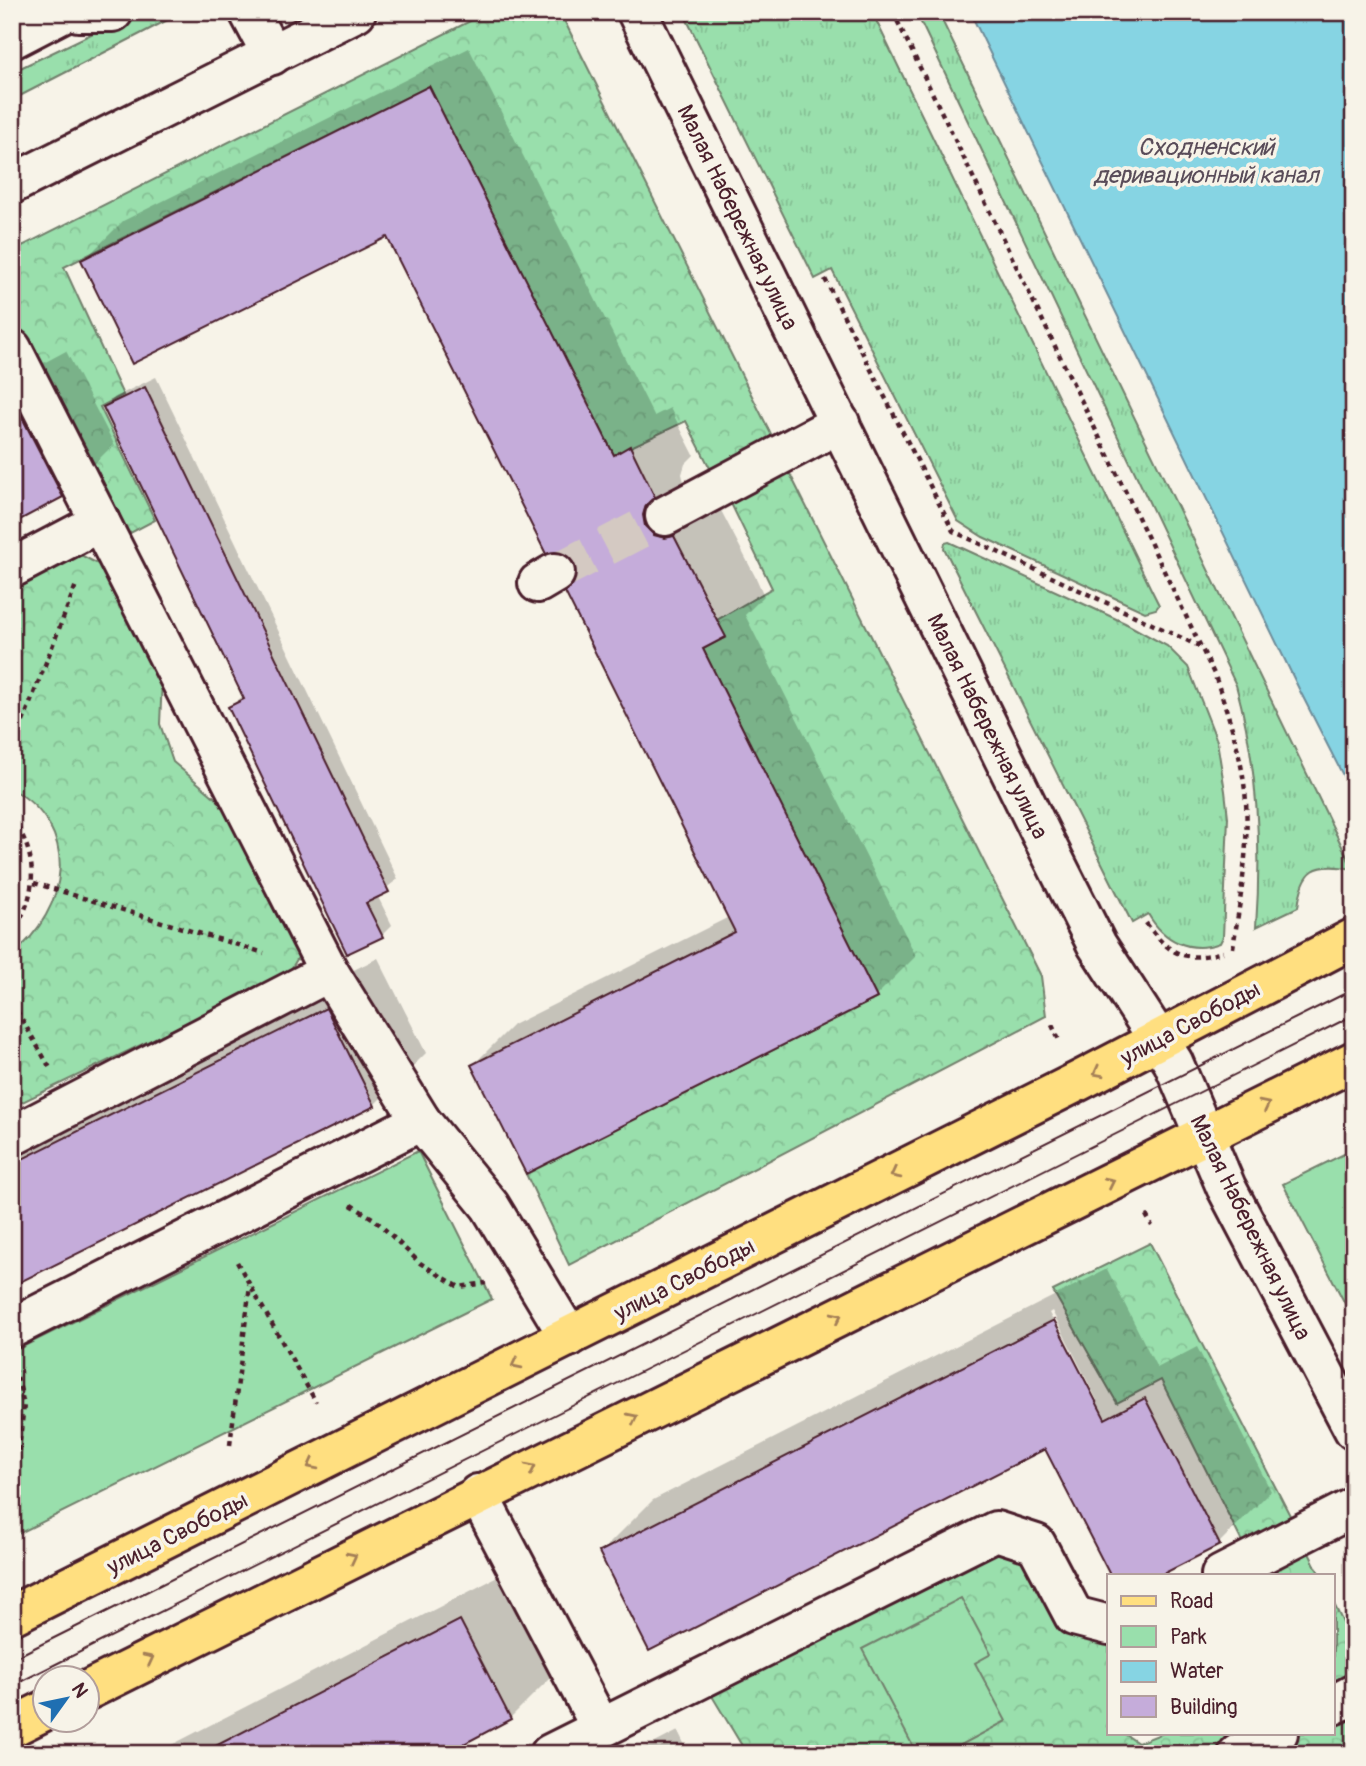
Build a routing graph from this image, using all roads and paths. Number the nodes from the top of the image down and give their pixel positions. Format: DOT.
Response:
graph roads {
  1 [pos="64,12"];
  2 [pos="78,12"];
  3 [pos="113,12"];
  4 [pos="249,12"];
  5 [pos="356,12"];
  6 [pos="637,12"];
  7 [pos="893,12"];
  8 [pos="12,39"];
  9 [pos="272,55"];
  10 [pos="12,184"];
  11 [pos="825,279"];
  12 [pos="14,355"];
  13 [pos="840,423"];
  14 [pos="665,516"];
  15 [pos="100,522"];
  16 [pos="12,568"];
  17 [pos="1200,646"];
  18 [pos="12,750"];
  19 [pos="12,819"];
  20 [pos="34,883"];
  21 [pos="1146,923"];
  22 [pos="12,931"];
  23 [pos="1245,942"];
  24 [pos="1345,942"];
  25 [pos="1233,948"];
  26 [pos="329,972"];
  27 [pos="12,1002"];
  28 [pos="1158,1040"];
  29 [pos="1354,1061"];
  30 [pos="71,1106"];
  31 [pos="421,1121"];
  32 [pos="12,1136"];
  33 [pos="1204,1136"];
  34 [pos="287,1188"];
  35 [pos="216,1224"];
  36 [pos="524,1263"];
  37 [pos="250,1285"];
  38 [pos="12,1328"];
  39 [pos="569,1337"];
  40 [pos="15,1369"];
  41 [pos="316,1402"];
  42 [pos="1354,1430"];
  43 [pos="230,1445"];
  44 [pos="12,1468"];
  45 [pos="478,1494"];
  46 [pos="1354,1507"];
  47 [pos="1223,1574"];
  48 [pos="13,1614"];
  49 [pos="1107,1624"];
  50 [pos="102,1682"];
  51 [pos="1354,1694"];
  52 [pos="1334,1704"];
  53 [pos="32,1717"];
  54 [pos="12,1727"];
  55 [pos="601,1728"];
  56 [pos="1276,1734"];
  57 [pos="550,1754"];
  58 [pos="1238,1754"];
  1 -- 8 [label="street"];
  2 -- 3 [label="street"];
  4 -- 9 [label="street"];
  5 -- 9 [label="street"];
  6 -- 13 [label="street, Малая Набережная улица"];
  7 -- 17 [label="path"];
  9 -- 10 [label="street"];
  11 -- 17 [label="path"];
  12 -- 15 [label="street"];
  13 -- 14 [label="street"];
  13 -- 28 [label="street, Малая Набережная улица"];
  15 -- 16 [label="street"];
  15 -- 18 [label="path"];
  15 -- 26 [label="street"];
  17 -- 25 [label="path"];
  19 -- 20 [label="path"];
  20 -- 22 [label="path"];
  20 -- 26 [label="path"];
  21 -- 25 [label="path"];
  23 -- 25 [label="path"];
  24 -- 28 [label="main road, улица Свободы"];
  26 -- 30 [label="street"];
  26 -- 31 [label="street"];
  27 -- 30 [label="path"];
  28 -- 33 [label="street, Малая Набережная улица"];
  28 -- 39 [label="main road, улица Свободы, one-way"];
  33 -- 29 [label="main road, one-way"];
  30 -- 32 [label="street"];
  31 -- 34 [label="street"];
  31 -- 36 [label="street"];
  33 -- 42 [label="street, Малая Набережная улица"];
  45 -- 33 [label="main road, one-way"];
  34 -- 35 [label="street"];
  34 -- 36 [label="path"];
  35 -- 37 [label="path"];
  35 -- 38 [label="street"];
  36 -- 39 [label="street"];
  37 -- 41 [label="path"];
  37 -- 43 [label="path"];
  39 -- 48 [label="main road, улица Свободы, one-way"];
  40 -- 44 [label="path"];
  50 -- 45 [label="main road, one-way"];
  45 -- 55 [label="street"];
  46 -- 47 [label="street"];
  49 -- 55 [label="street"];
  51 -- 52 [label="street"];
  53 -- 54 [label="main road"];
  55 -- 57 [label="street"];
  56 -- 58 [label="street"];
}
